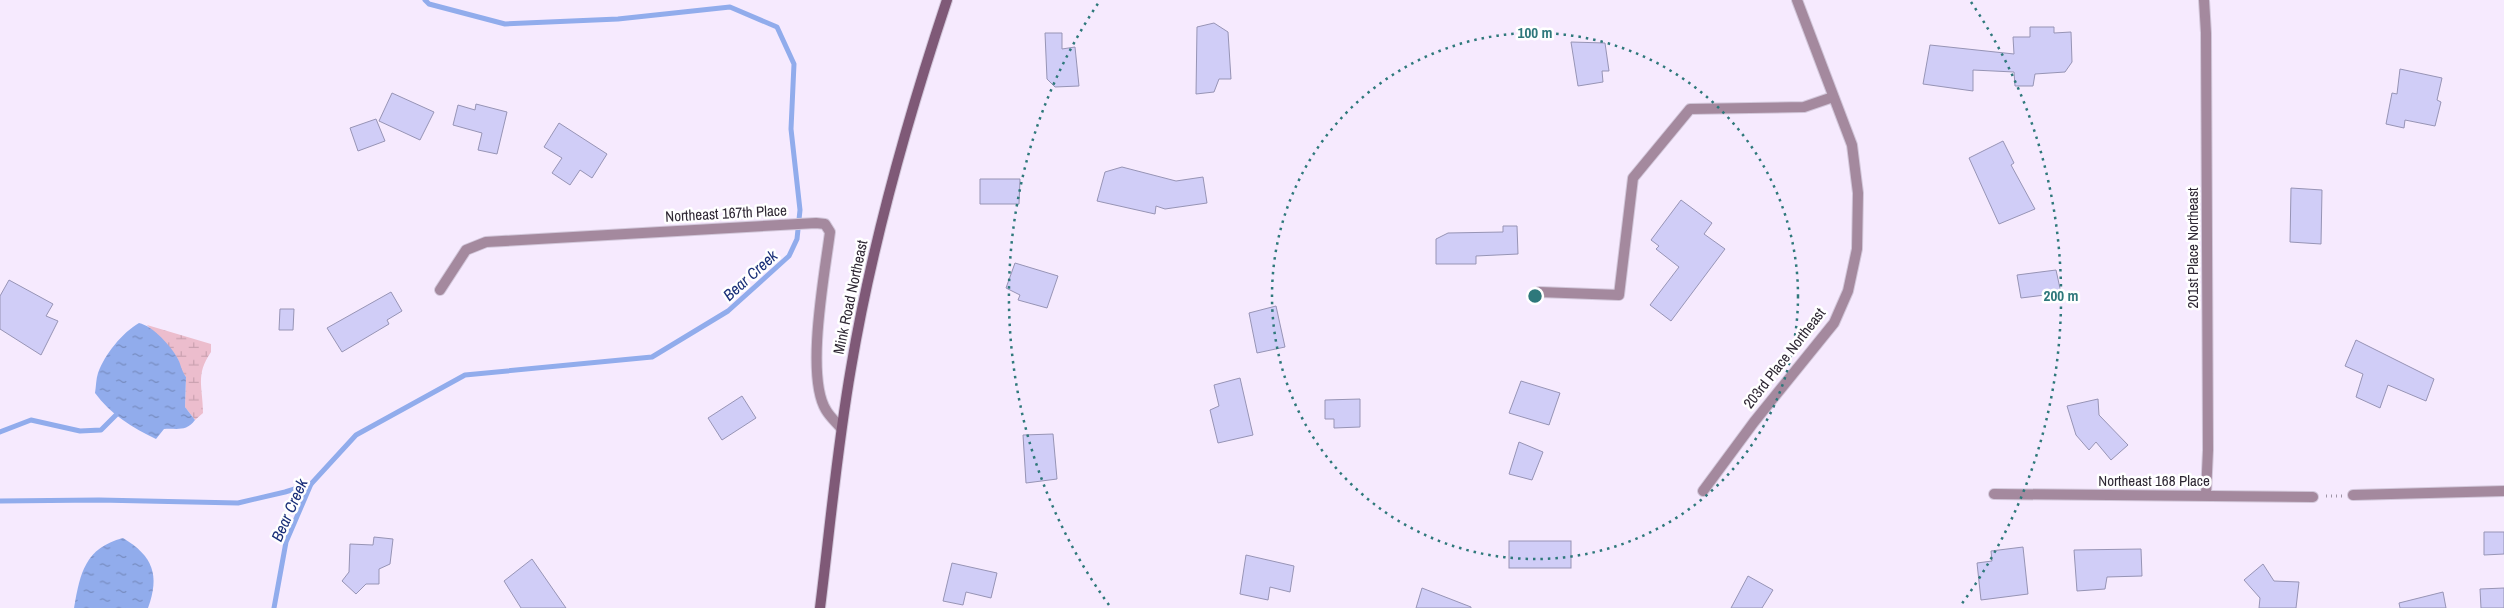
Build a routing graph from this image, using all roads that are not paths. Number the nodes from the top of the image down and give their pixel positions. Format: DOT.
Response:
graph roads {
  1 [pos="947,0"];
  2 [pos="1797,0"];
  3 [pos="2204,1"];
  4 [pos="1833,98"];
  5 [pos="440,290"];
  6 [pos="1539,292"];
  7 [pos="841,428"];
  8 [pos="1703,491"];
  9 [pos="2504,491"];
  10 [pos="1994,494"];
  11 [pos="2206,494"];
  12 [pos="2353,495"];
  13 [pos="2313,497"];
  14 [pos="820,608"];
  1 -- 7 [label="street, Mink Road Northeast"];
  2 -- 4 [label="street, 203rd Place Northeast"];
  3 -- 11 [label="street, 201st Place Northeast"];
  4 -- 6 [label="street"];
  4 -- 8 [label="street, 203rd Place Northeast"];
  5 -- 7 [label="street, Northeast 167th Place"];
  7 -- 14 [label="street, Mink Road Northeast"];
  9 -- 12 [label="street"];
  10 -- 11 [label="street, Northeast 168 Place"];
  11 -- 13 [label="street, Northeast 168 Place"];
}
